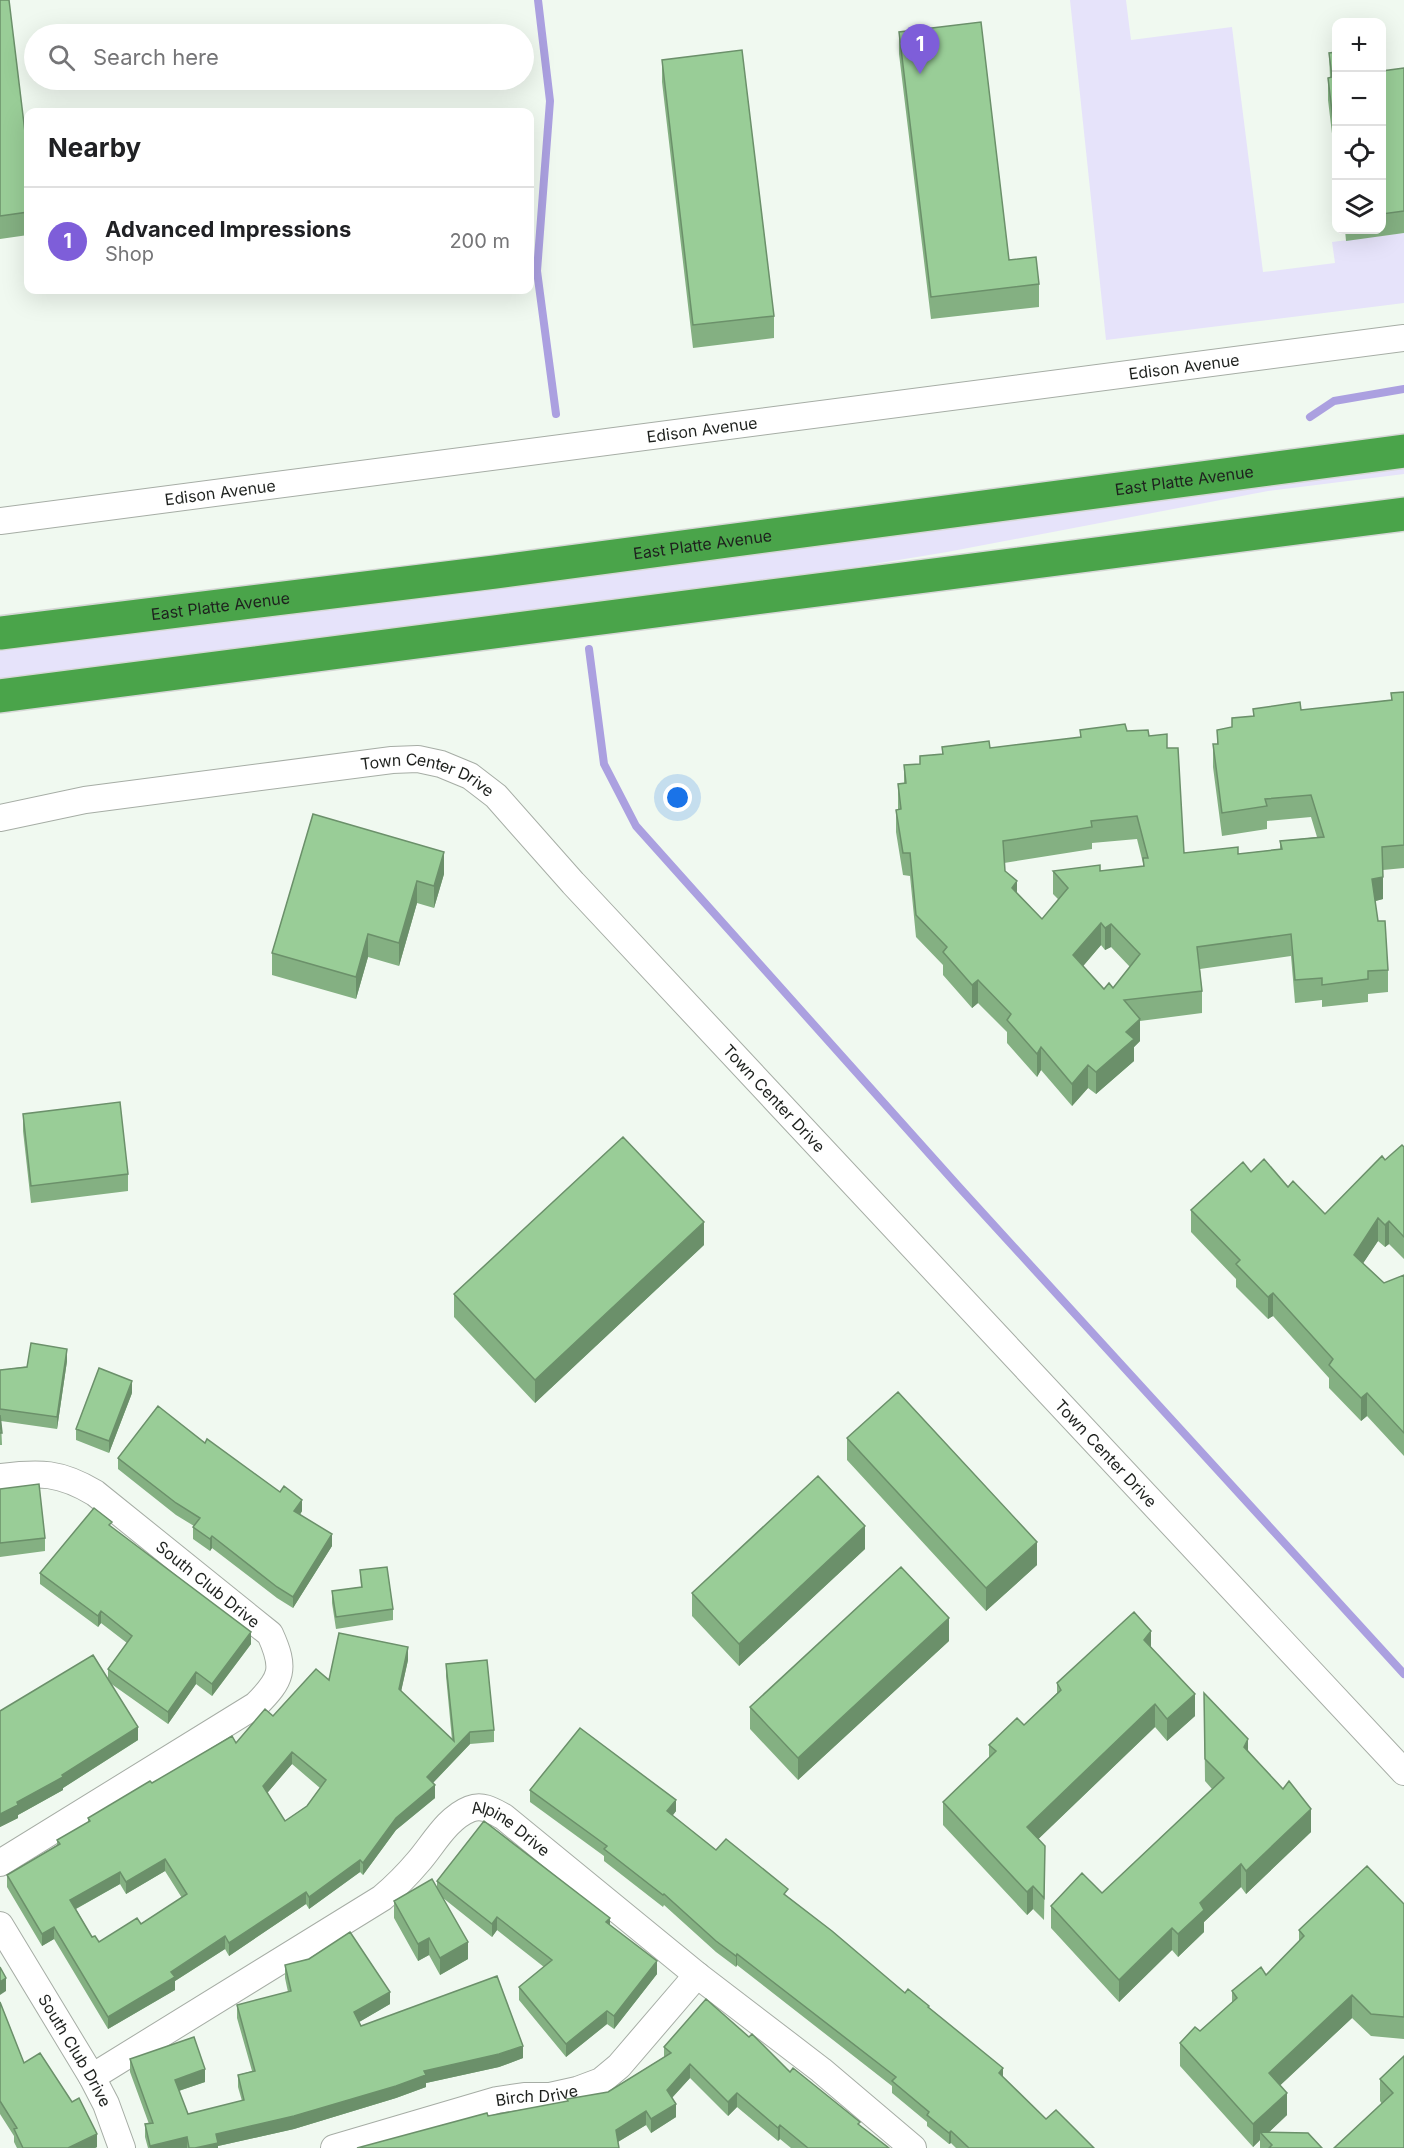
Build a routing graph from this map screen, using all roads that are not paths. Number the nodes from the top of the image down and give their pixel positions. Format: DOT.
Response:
graph roads {
  1 [pos="1404,338"];
  2 [pos="1404,451"];
  3 [pos="1404,514"];
  4 [pos="0,521"];
  5 [pos="0,633"];
  6 [pos="0,696"];
  7 [pos="0,818"];
  8 [pos="0,1477"];
  9 [pos="1404,1772"];
  10 [pos="0,1863"];
  11 [pos="0,1924"];
  12 [pos="696,1976"];
  13 [pos="92,2077"];
  14 [pos="122,2148"];
  15 [pos="334,2148"];
  16 [pos="913,2148"];
  1 -- 4 [label="street, Edison Avenue"];
  2 -- 5 [label="highway, East Platte Avenue"];
  3 -- 6 [label="highway"];
  7 -- 9 [label="street, Town Center Drive"];
  8 -- 10 [label="street, South Club Drive"];
  11 -- 13 [label="street, South Club Drive"];
  12 -- 13 [label="street, Alpine Drive"];
  12 -- 15 [label="street, Birch Drive"];
  12 -- 16 [label="street, Alpine Drive"];
  13 -- 14 [label="street, South Club Drive"];
}
